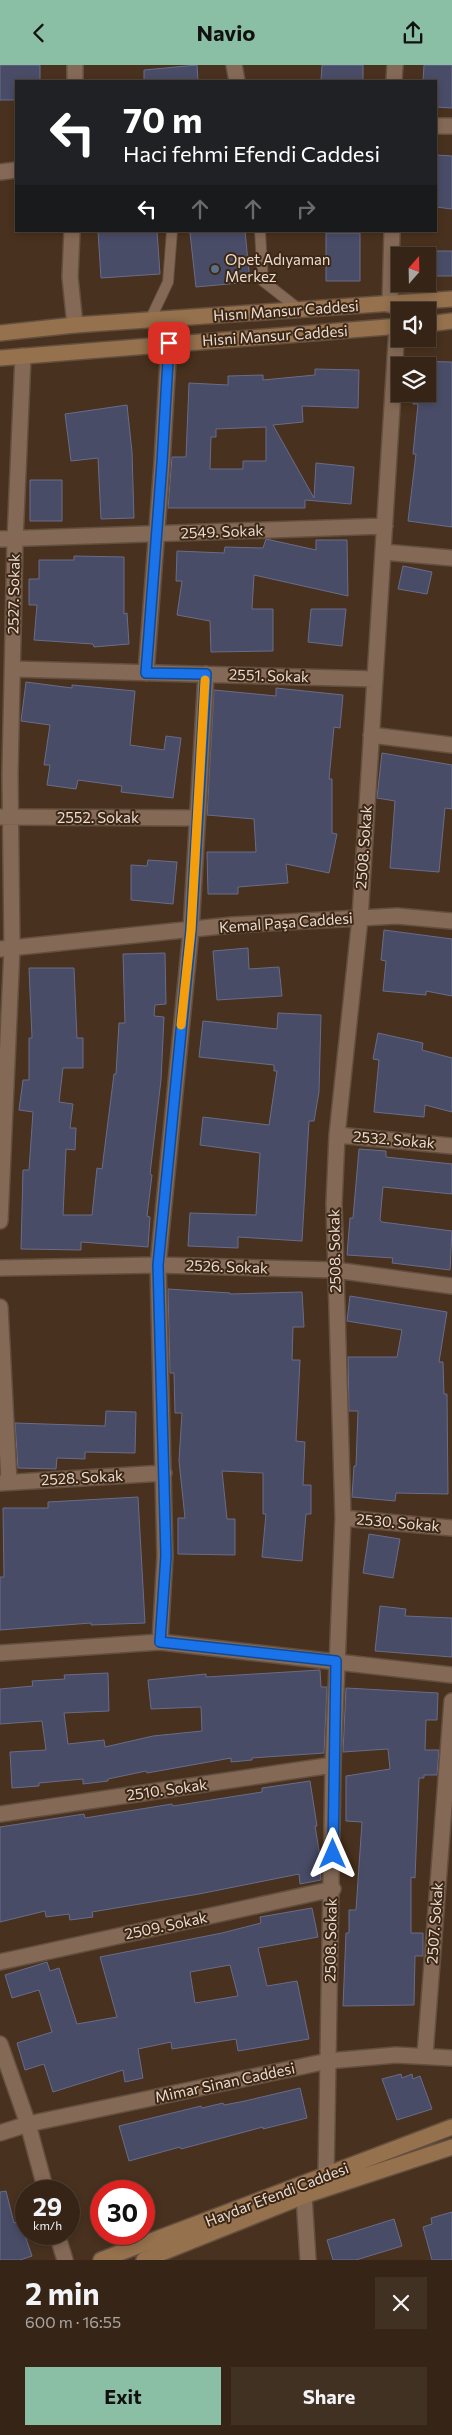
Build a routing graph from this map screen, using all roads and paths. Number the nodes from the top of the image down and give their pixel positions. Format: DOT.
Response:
graph roads {
  1 [pos="75,65"];
  2 [pos="234,65"];
  3 [pos="395,65"];
  4 [pos="75,80"];
  5 [pos="237,80"];
  6 [pos="394,80"];
  7 [pos="437,126"];
  8 [pos="452,126"];
  9 [pos="15,171"];
  10 [pos="0,172"];
  11 [pos="72,232"];
  12 [pos="172,232"];
  13 [pos="260,232"];
  14 [pos="392,232"];
  15 [pos="452,299"];
  16 [pos="390,305"];
  17 [pos="301,311"];
  18 [pos="150,321"];
  19 [pos="452,321"];
  20 [pos="436,323"];
  21 [pos="75,325"];
  22 [pos="391,328"];
  23 [pos="0,333"];
  24 [pos="169,343"];
  25 [pos="398,347"];
  26 [pos="23,356"];
  27 [pos="0,358"];
  28 [pos="385,526"];
  29 [pos="156,535"];
  30 [pos="8,539"];
  31 [pos="383,552"];
  32 [pos="452,558"];
  33 [pos="13,669"];
  34 [pos="146,673"];
  35 [pos="206,674"];
  36 [pos="375,679"];
  37 [pos="371,735"];
  38 [pos="452,745"];
  39 [pos="5,817"];
  40 [pos="196,818"];
  41 [pos="360,918"];
  42 [pos="452,921"];
  43 [pos="191,930"];
  44 [pos="6,949"];
  45 [pos="337,1135"];
  46 [pos="452,1146"];
  47 [pos="0,1221"];
  48 [pos="158,1265"];
  49 [pos="0,1268"];
  50 [pos="335,1270"];
  51 [pos="452,1286"];
  52 [pos="0,1307"];
  53 [pos="164,1473"];
  54 [pos="5,1483"];
  55 [pos="344,1518"];
  56 [pos="452,1528"];
  57 [pos="160,1642"];
  58 [pos="0,1653"];
  59 [pos="336,1661"];
  60 [pos="452,1675"];
  61 [pos="452,1701"];
  62 [pos="334,1765"];
  63 [pos="0,1815"];
  64 [pos="333,1889"];
  65 [pos="0,1962"];
  66 [pos="0,2044"];
  67 [pos="425,2055"];
  68 [pos="452,2058"];
  69 [pos="328,2061"];
  70 [pos="28,2124"];
  71 [pos="452,2127"];
  72 [pos="0,2133"];
  73 [pos="452,2147"];
  74 [pos="326,2177"];
  75 [pos="43,2180"];
  76 [pos="304,2196"];
  77 [pos="60,2245"];
  78 [pos="65,2260"];
  79 [pos="101,2260"];
  80 [pos="144,2260"];
  81 [pos="308,2260"];
  1 -- 4 [label="street"];
  2 -- 5 [label="street"];
  3 -- 6 [label="street"];
  7 -- 8 [label="street"];
  9 -- 10 [label="street"];
  11 -- 21 [label="street"];
  12 -- 18 [label="lane"];
  13 -- 17 [label="lane"];
  14 -- 16 [label="street"];
  15 -- 16 [label="main road, Hısnı Mansur Caddesi"];
  16 -- 17 [label="main road, Hısnı Mansur Caddesi"];
  17 -- 18 [label="main road, Hısnı Mansur Caddesi"];
  18 -- 21 [label="main road, Hısnı Mansur Caddesi"];
  19 -- 20 [label="main road"];
  21 -- 23 [label="main road, Hısnı Mansur Caddesi"];
  22 -- 24 [label="main road, Hisni Mansur Caddesi"];
  24 -- 26 [label="main road, Hisni Mansur Caddesi"];
  24 -- 29 [label="street"];
  25 -- 28 [label="street, 2508. Sokak"];
  26 -- 27 [label="main road, Hisni Mansur Caddesi"];
  26 -- 30 [label="street, 2527. Sokak"];
  28 -- 29 [label="street, 2549. Sokak"];
  28 -- 31 [label="street, 2508. Sokak"];
  29 -- 30 [label="street, 2549. Sokak"];
  29 -- 34 [label="street"];
  30 -- 33 [label="street, 2527. Sokak"];
  31 -- 32 [label="street"];
  31 -- 36 [label="street, 2508. Sokak"];
  33 -- 34 [label="street, 2551. Sokak"];
  33 -- 39 [label="street, 2527. Sokak"];
  34 -- 35 [label="street, 2551. Sokak"];
  35 -- 36 [label="street, 2551. Sokak"];
  35 -- 40 [label="street"];
  36 -- 37 [label="street, 2508. Sokak"];
  37 -- 38 [label="street"];
  37 -- 41 [label="street, 2508. Sokak"];
  39 -- 40 [label="street, 2552. Sokak"];
  39 -- 44 [label="street, 2527. Sokak"];
  40 -- 43 [label="street"];
  41 -- 42 [label="street, Kemal Paşa Caddesi"];
  41 -- 43 [label="street, Kemal Paşa Caddesi"];
  41 -- 45 [label="street, 2508. Sokak"];
  43 -- 44 [label="street, Kemal Paşa Caddesi"];
  43 -- 48 [label="street"];
  44 -- 47 [label="street, 2527. Sokak"];
  45 -- 46 [label="street, 2532. Sokak"];
  45 -- 50 [label="street, 2508. Sokak"];
  48 -- 49 [label="street, 2526. Sokak"];
  48 -- 50 [label="street, 2526. Sokak"];
  48 -- 53 [label="street"];
  50 -- 51 [label="street, 2526. Sokak"];
  50 -- 55 [label="street, 2508. Sokak"];
  52 -- 54 [label="street"];
  53 -- 54 [label="street, 2528. Sokak"];
  53 -- 57 [label="street"];
  55 -- 56 [label="street, 2530. Sokak"];
  55 -- 59 [label="street, 2508. Sokak"];
  57 -- 58 [label="street"];
  57 -- 59 [label="street"];
  59 -- 60 [label="street"];
  59 -- 62 [label="street, 2508. Sokak"];
  61 -- 67 [label="street, 2507. Sokak"];
  62 -- 63 [label="street, 2510. Sokak"];
  62 -- 64 [label="street, 2508. Sokak"];
  64 -- 65 [label="street, 2509. Sokak"];
  64 -- 69 [label="street, 2508. Sokak"];
  66 -- 70 [label="street"];
  67 -- 68 [label="street, Mimar Sinan Caddesi"];
  67 -- 69 [label="street, Mimar Sinan Caddesi"];
  69 -- 70 [label="street, Mimar Sinan Caddesi"];
  69 -- 74 [label="street, 2508. Sokak"];
  70 -- 72 [label="street, Mimar Sinan Caddesi"];
  70 -- 75 [label="street"];
  71 -- 74 [label="main road, Haydar Efendi Caddesi"];
  73 -- 76 [label="main road, Haydar Efendi Caddesi"];
  74 -- 79 [label="main road, Haydar Efendi Caddesi"];
  76 -- 80 [label="main road, Haydar Efendi Caddesi"];
  76 -- 81 [label="street"];
  77 -- 78 [label="street"];
}
